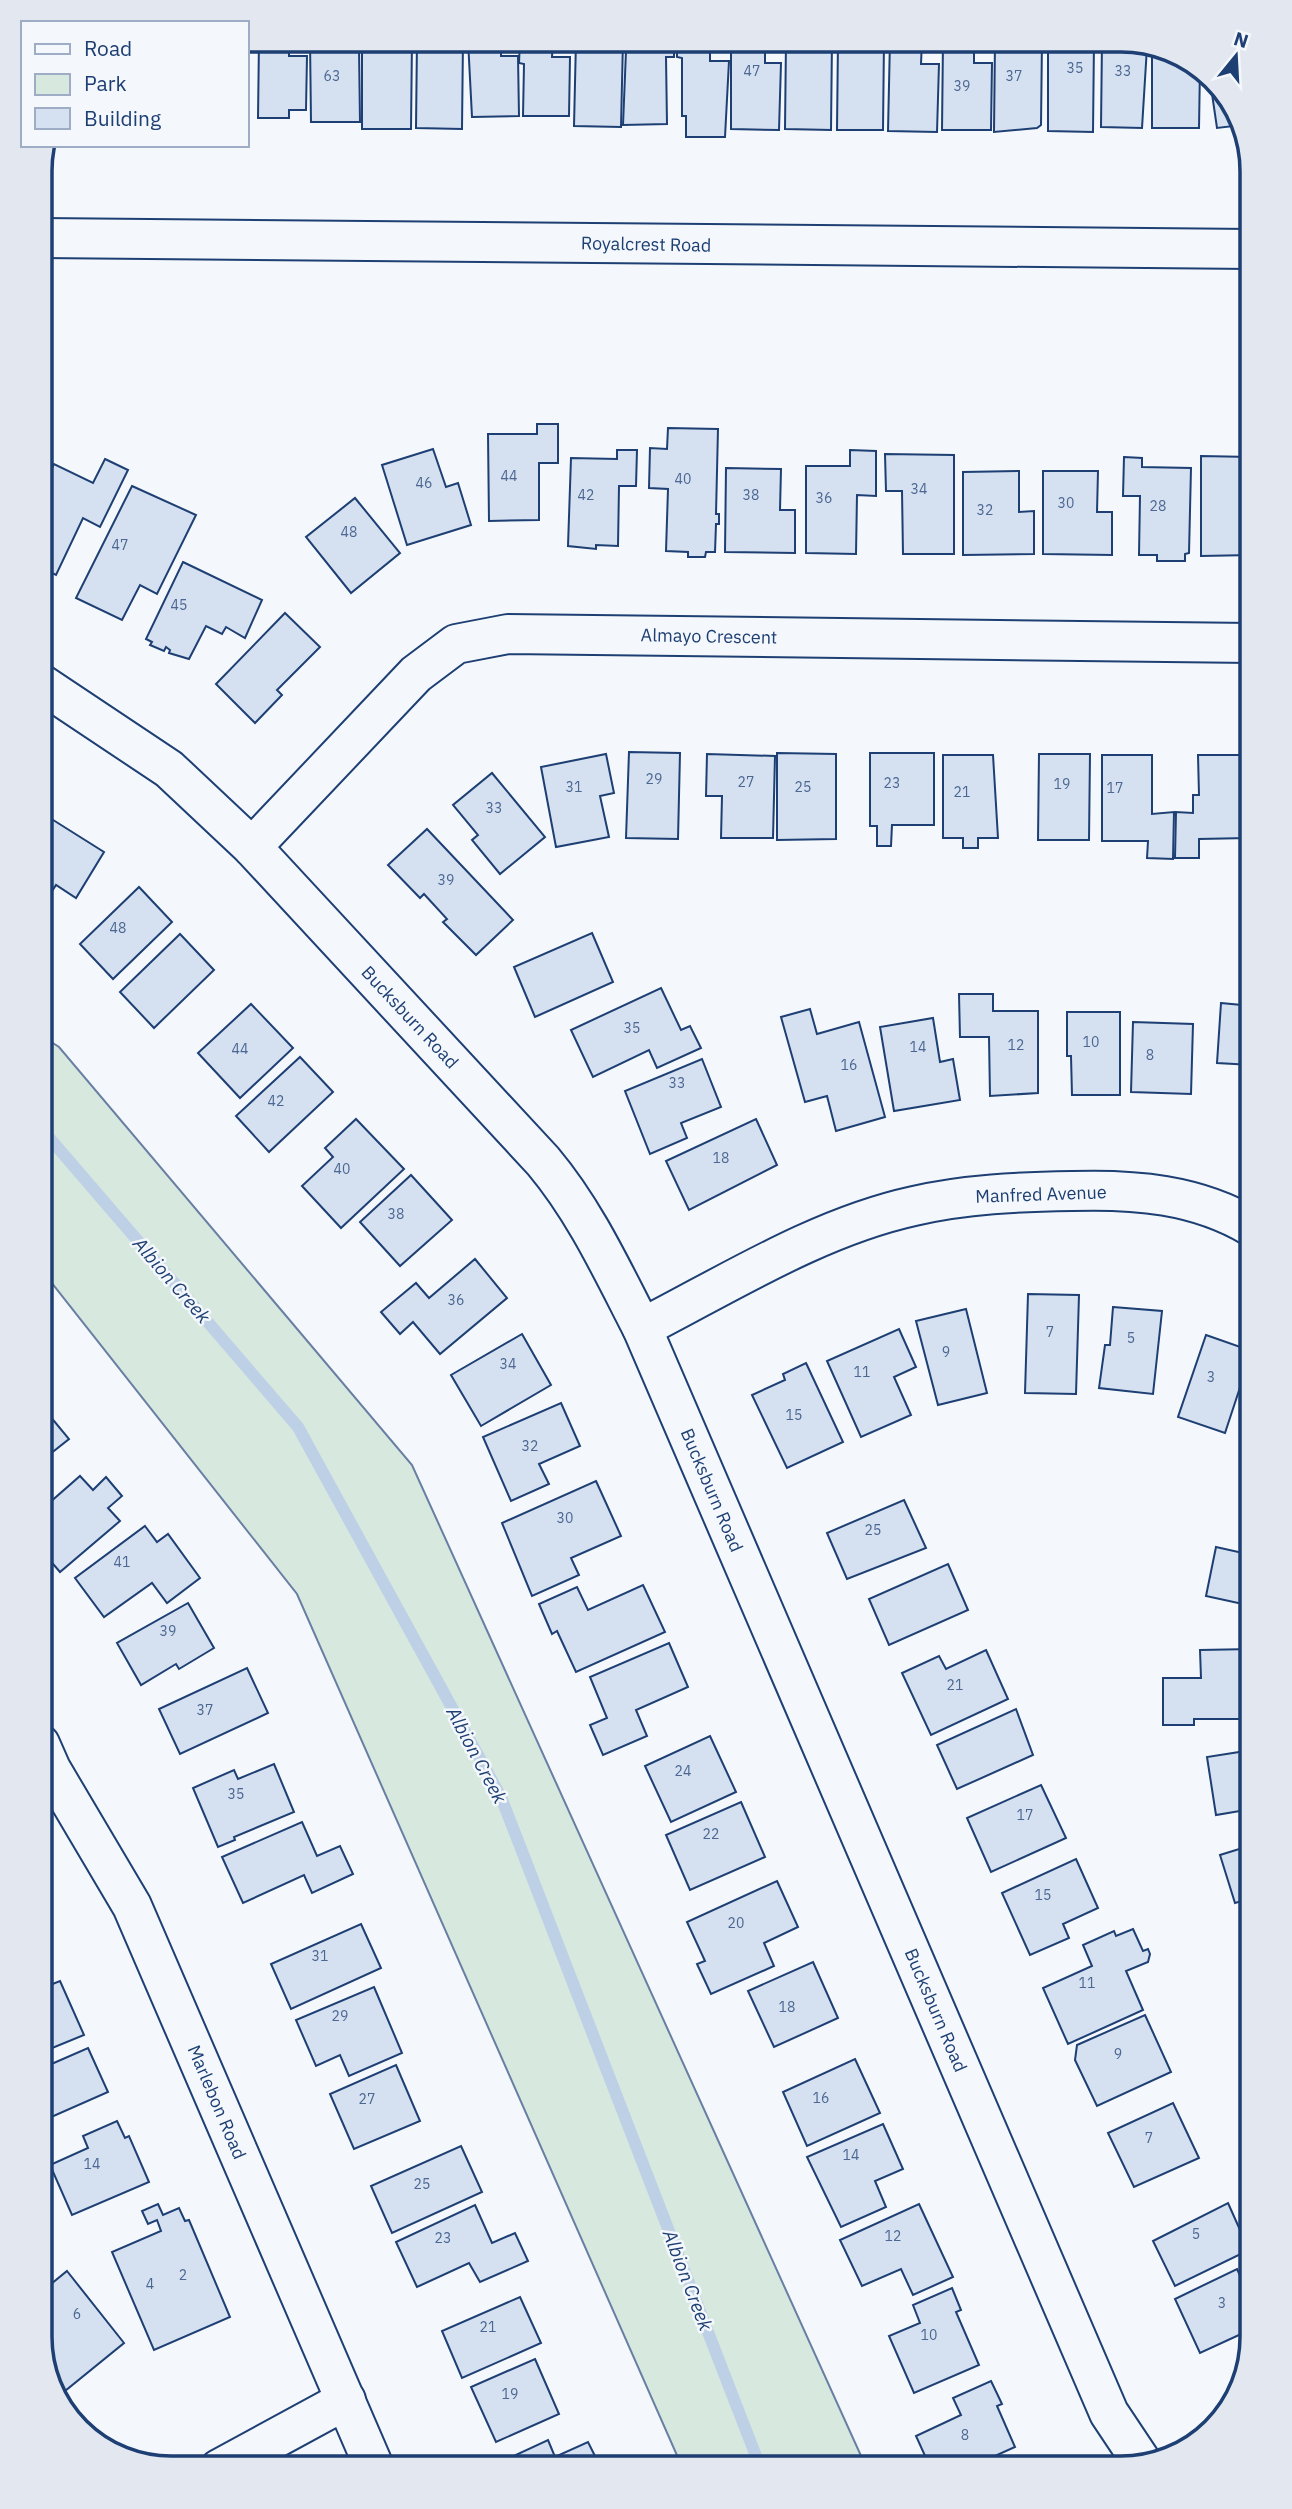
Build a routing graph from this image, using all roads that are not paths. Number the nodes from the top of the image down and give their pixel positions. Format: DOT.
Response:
graph roads {
  1 [pos="53,238"];
  2 [pos="1240,249"];
  3 [pos="1240,643"];
  4 [pos="53,692"];
  5 [pos="252,847"];
  6 [pos="1240,1222"];
  7 [pos="642,1328"];
  8 [pos="52,1776"];
  9 [pos="346,2400"];
  10 [pos="1137,2455"];
  11 [pos="243,2456"];
  12 [pos="370,2456"];
  1 -- 2 [label="street, Royalcrest Road"];
  3 -- 5 [label="street, Almayo Crescent"];
  4 -- 5 [label="street, Bucksburn Road"];
  5 -- 7 [label="street, Bucksburn Road"];
  6 -- 7 [label="street, Manfred Avenue"];
  7 -- 10 [label="street, Bucksburn Road"];
  8 -- 9 [label="street, Marlebon Road"];
  9 -- 11 [label="street"];
  9 -- 12 [label="street, Marlebon Road"];
}
